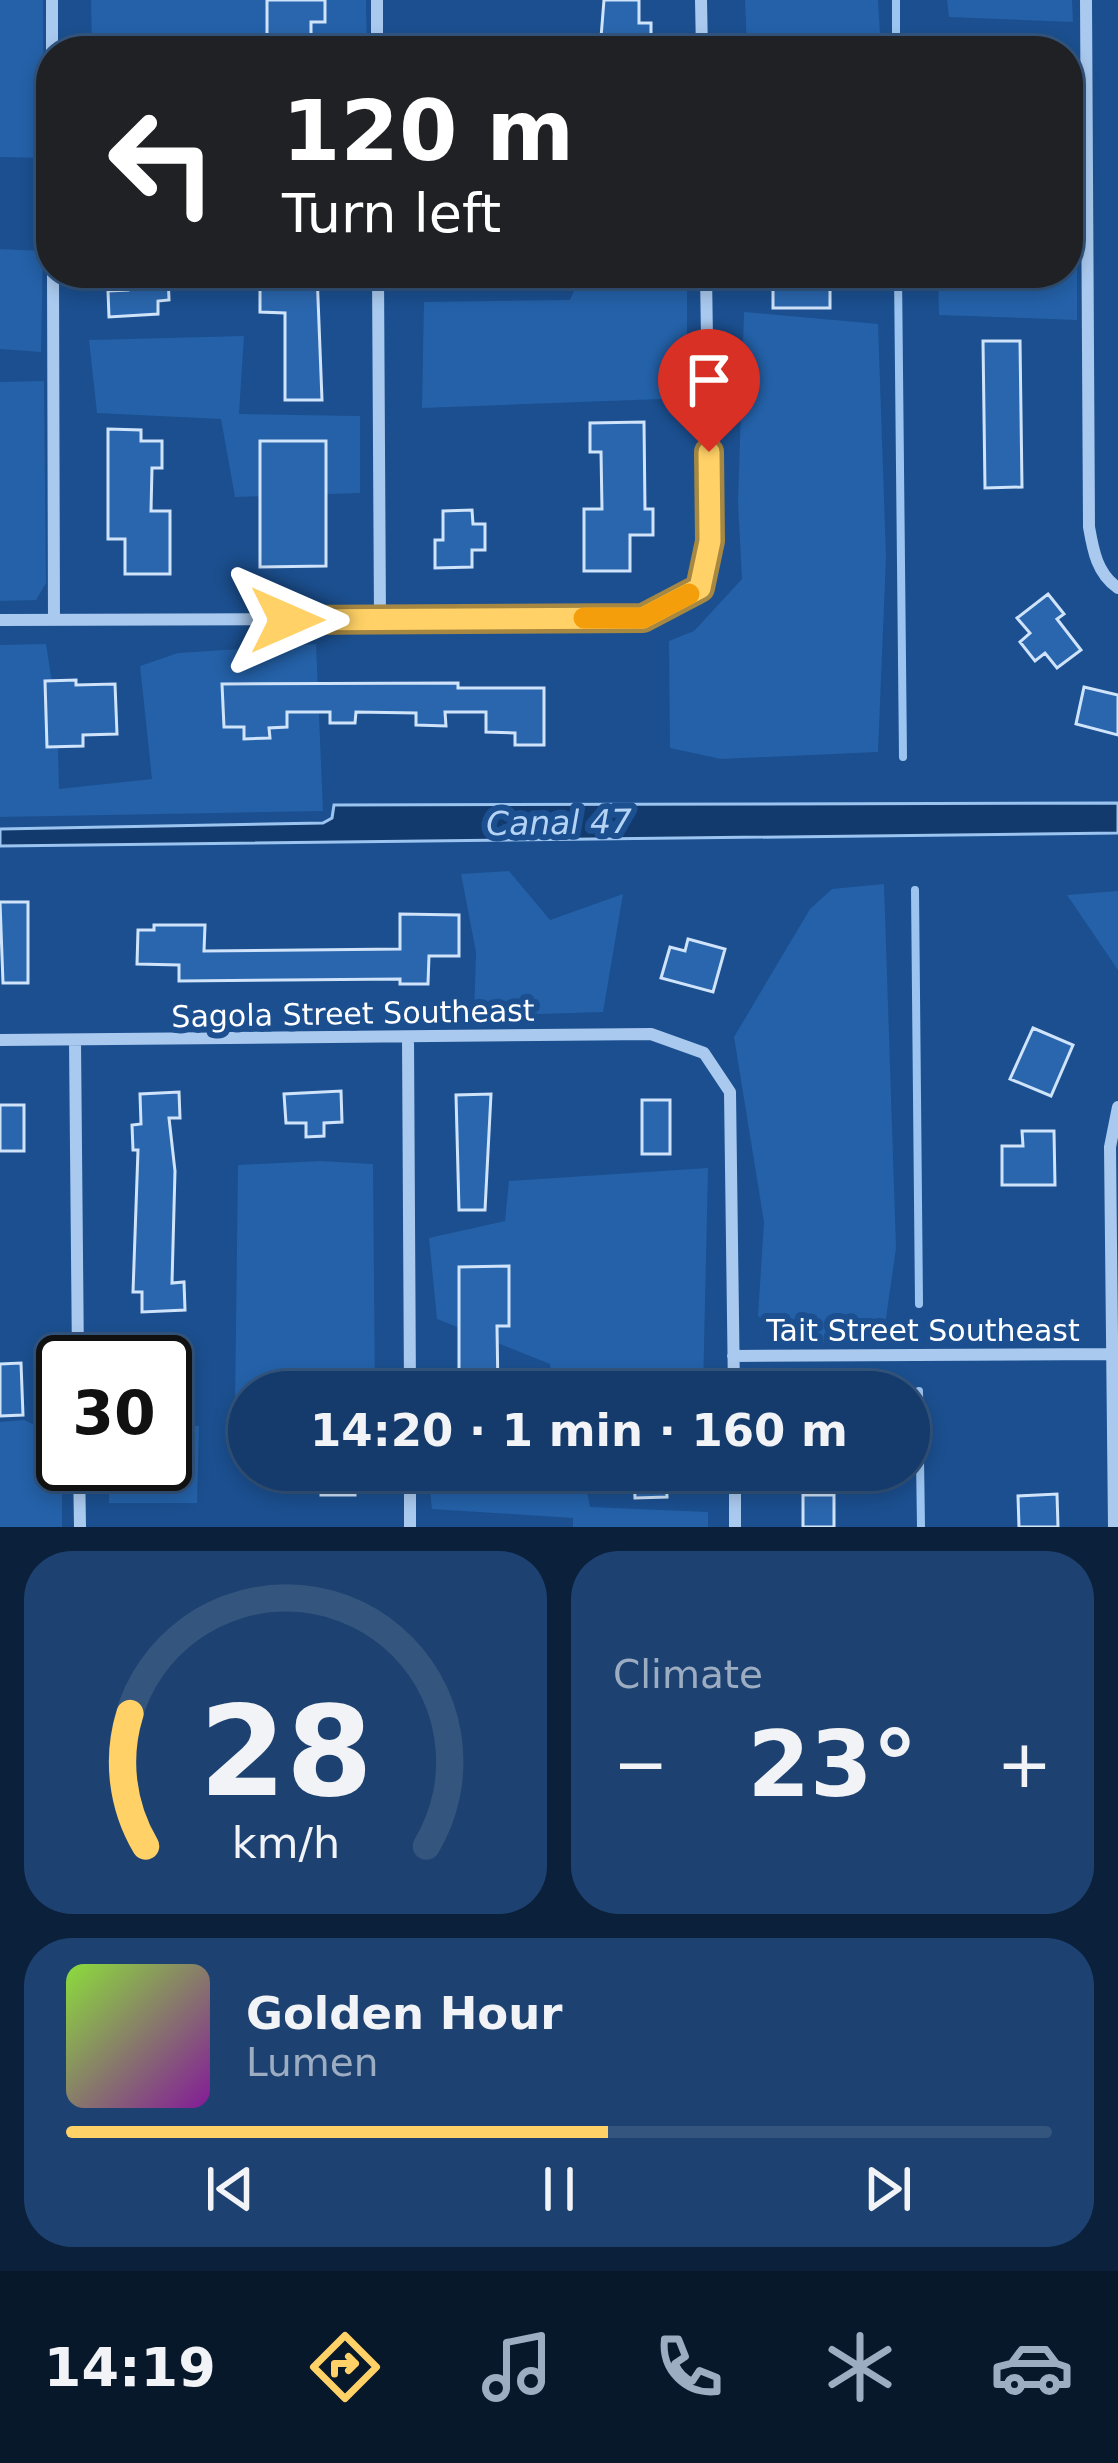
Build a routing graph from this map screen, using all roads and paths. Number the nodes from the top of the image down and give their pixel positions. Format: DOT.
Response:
graph roads {
  1 [pos="52,0"];
  2 [pos="377,0"];
  3 [pos="701,0"];
  4 [pos="1086,0"];
  5 [pos="52,36"];
  6 [pos="377,36"];
  7 [pos="702,36"];
  8 [pos="53,288"];
  9 [pos="378,288"];
  10 [pos="706,288"];
  11 [pos="1118,588"];
  12 [pos="0,620"];
  13 [pos="54,620"];
  14 [pos="380,620"];
  15 [pos="408,1038"];
  16 [pos="0,1040"];
  17 [pos="75,1041"];
  18 [pos="1118,1107"];
  19 [pos="78,1335"];
  20 [pos="1112,1354"];
  21 [pos="733,1356"];
  22 [pos="410,1371"];
  23 [pos="733,1371"];
  24 [pos="80,1491"];
  25 [pos="410,1491"];
  26 [pos="735,1491"];
  27 [pos="80,1527"];
  28 [pos="410,1527"];
  29 [pos="735,1527"];
  30 [pos="1114,1527"];
  1 -- 5 [label="street"];
  2 -- 6 [label="street"];
  3 -- 7 [label="street"];
  4 -- 11 [label="street"];
  8 -- 13 [label="street"];
  9 -- 14 [label="street"];
  10 -- 14 [label="street"];
  12 -- 13 [label="street"];
  13 -- 14 [label="street"];
  15 -- 17 [label="street, Sagola Street Southeast"];
  15 -- 21 [label="street, Sagola Street Southeast"];
  15 -- 22 [label="street"];
  16 -- 17 [label="street, Sagola Street Southeast"];
  17 -- 19 [label="street"];
  18 -- 20 [label="street"];
  20 -- 21 [label="street, Tait Street Southeast"];
  20 -- 30 [label="street"];
  21 -- 23 [label="street"];
  24 -- 27 [label="street"];
  25 -- 28 [label="street"];
  26 -- 29 [label="street"];
}
